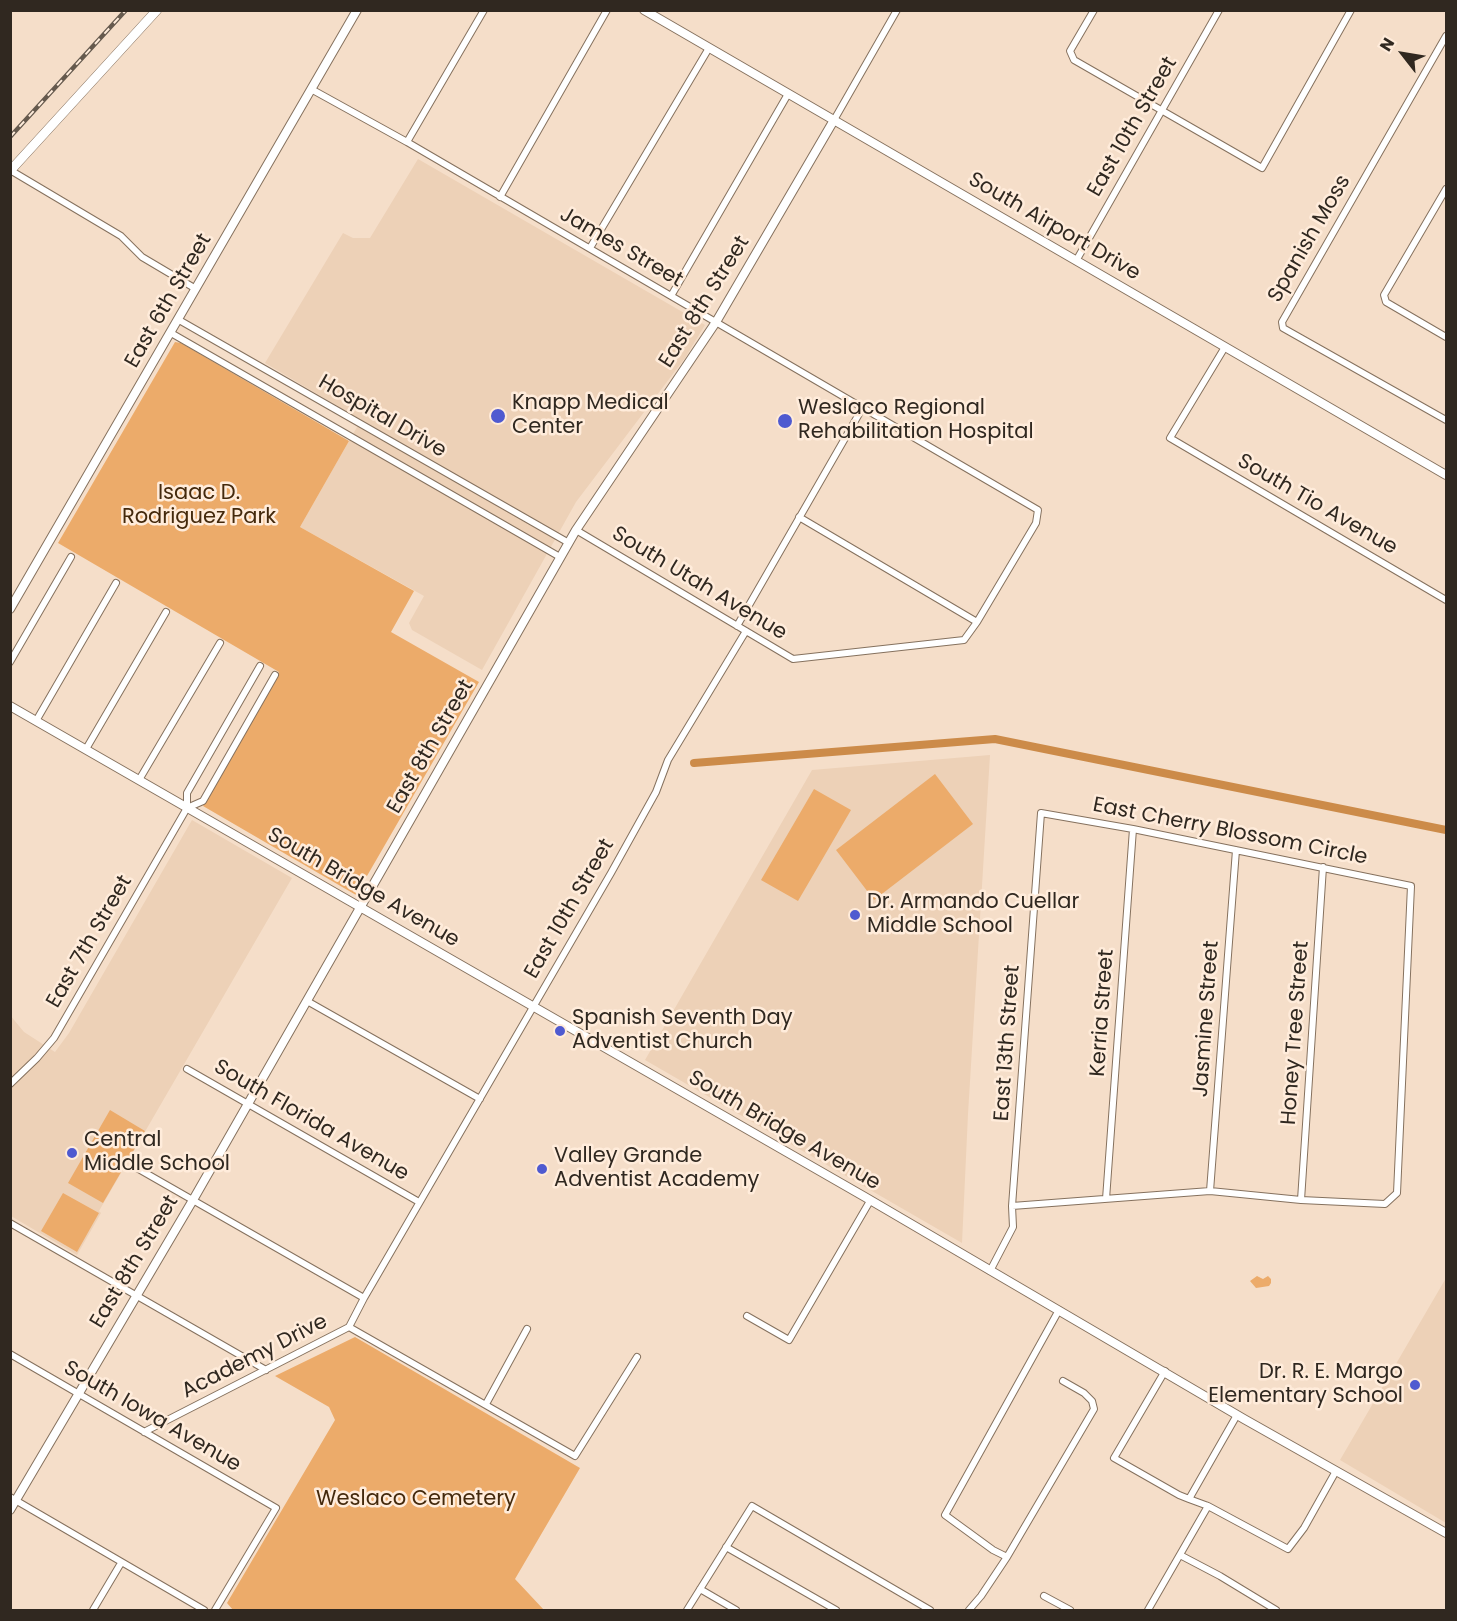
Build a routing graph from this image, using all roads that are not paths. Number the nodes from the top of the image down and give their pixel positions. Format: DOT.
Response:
graph roads {
  1 [pos="157,10"];
  2 [pos="357,10"];
  3 [pos="484,10"];
  4 [pos="608,10"];
  5 [pos="644,10"];
  6 [pos="897,10"];
  7 [pos="1094,10"];
  8 [pos="1219,10"];
  9 [pos="1351,10"];
  10 [pos="1446,36"];
  11 [pos="709,48"];
  12 [pos="311,89"];
  13 [pos="788,94"];
  14 [pos="1162,110"];
  15 [pos="834,120"];
  16 [pos="407,142"];
  17 [pos="11,170"];
  18 [pos="1446,189"];
  19 [pos="500,197"];
  20 [pos="590,248"];
  21 [pos="1076,261"];
  22 [pos="196,289"];
  23 [pos="671,296"];
  24 [pos="179,320"];
  25 [pos="716,322"];
  26 [pos="171,333"];
  27 [pos="1446,337"];
  28 [pos="1225,347"];
  29 [pos="863,407"];
  30 [pos="1446,420"];
  31 [pos="1446,475"];
  32 [pos="799,517"];
  33 [pos="576,530"];
  34 [pos="569,543"];
  35 [pos="71,557"];
  36 [pos="560,557"];
  37 [pos="116,583"];
  38 [pos="1446,600"];
  39 [pos="10,609"];
  40 [pos="166,612"];
  41 [pos="977,622"];
  42 [pos="737,626"];
  43 [pos="746,631"];
  44 [pos="220,643"];
  45 [pos="10,662"];
  46 [pos="260,666"];
  47 [pos="276,675"];
  48 [pos="10,706"];
  49 [pos="36,721"];
  50 [pos="86,749"];
  51 [pos="140,780"];
  52 [pos="187,808"];
  53 [pos="1041,813"];
  54 [pos="1133,829"];
  55 [pos="1236,850"];
  56 [pos="1323,867"];
  57 [pos="360,907"];
  58 [pos="307,1001"];
  59 [pos="533,1006"];
  60 [pos="186,1069"];
  61 [pos="10,1084"];
  62 [pos="480,1099"];
  63 [pos="248,1104"];
  64 [pos="135,1167"];
  65 [pos="1210,1191"];
  66 [pos="1106,1199"];
  67 [pos="193,1200"];
  68 [pos="1301,1200"];
  69 [pos="870,1201"];
  70 [pos="420,1202"];
  71 [pos="1012,1206"];
  72 [pos="10,1223"];
  73 [pos="990,1271"];
  74 [pos="135,1296"];
  75 [pos="364,1298"];
  76 [pos="1059,1310"];
  77 [pos="747,1316"];
  78 [pos="350,1327"];
  79 [pos="526,1329"];
  80 [pos="10,1354"];
  81 [pos="637,1357"];
  82 [pos="266,1370"];
  83 [pos="1165,1371"];
  84 [pos="1063,1381"];
  85 [pos="78,1393"];
  86 [pos="486,1404"];
  87 [pos="1237,1415"];
  88 [pos="144,1432"];
  89 [pos="1336,1471"];
  90 [pos="13,1499"];
  91 [pos="1189,1499"];
  92 [pos="1208,1506"];
  93 [pos="10,1510"];
  94 [pos="1446,1533"];
  95 [pos="726,1547"];
  96 [pos="1180,1555"];
  97 [pos="1007,1557"];
  98 [pos="121,1563"];
  99 [pos="700,1589"];
  100 [pos="1044,1596"];
  101 [pos="93,1611"];
  102 [pos="204,1611"];
  103 [pos="215,1611"];
  104 [pos="687,1611"];
  105 [pos="736,1611"];
  106 [pos="836,1611"];
  107 [pos="930,1611"];
  108 [pos="969,1611"];
  109 [pos="1070,1611"];
  110 [pos="1148,1611"];
  111 [pos="1276,1611"];
  1 -- 17 [label="main road"];
  2 -- 12 [label="street, East 6th Street"];
  3 -- 16 [label="street"];
  4 -- 19 [label="street"];
  5 -- 11 [label="street, South Airport Drive"];
  6 -- 15 [label="street, East 8th Street"];
  7 -- 14 [label="street"];
  8 -- 14 [label="street, East 10th Street"];
  9 -- 14 [label="street"];
  10 -- 30 [label="street, Spanish Moss"];
  11 -- 13 [label="street, South Airport Drive"];
  11 -- 20 [label="street"];
  12 -- 16 [label="street, James Street"];
  12 -- 22 [label="street, East 6th Street"];
  13 -- 15 [label="street, South Airport Drive"];
  13 -- 23 [label="street"];
  14 -- 21 [label="street, East 10th Street"];
  15 -- 21 [label="street, South Airport Drive"];
  15 -- 25 [label="street, East 8th Street"];
  16 -- 19 [label="street, James Street"];
  17 -- 22 [label="street"];
  18 -- 27 [label="street"];
  19 -- 20 [label="street, James Street"];
  20 -- 23 [label="street, James Street"];
  21 -- 28 [label="street, South Airport Drive"];
  22 -- 24 [label="street, East 6th Street"];
  23 -- 25 [label="street, James Street"];
  24 -- 26 [label="street, East 6th Street"];
  24 -- 34 [label="street, Hospital Drive"];
  25 -- 29 [label="street, James Street"];
  25 -- 33 [label="street, East 8th Street"];
  26 -- 36 [label="street, Hospital Drive"];
  26 -- 39 [label="street, East 6th Street"];
  28 -- 31 [label="street, South Airport Drive"];
  28 -- 38 [label="street, South Tio Avenue"];
  29 -- 32 [label="street"];
  29 -- 41 [label="street, James Street"];
  32 -- 41 [label="street"];
  32 -- 42 [label="street"];
  33 -- 34 [label="street, East 8th Street"];
  33 -- 42 [label="street, South Utah Avenue"];
  34 -- 36 [label="street, East 8th Street"];
  35 -- 45 [label="street"];
  36 -- 57 [label="street, East 8th Street"];
  37 -- 49 [label="street"];
  40 -- 50 [label="street"];
  41 -- 43 [label="street, South Utah Avenue"];
  42 -- 43 [label="street, South Utah Avenue"];
  43 -- 59 [label="street, East 10th Street"];
  44 -- 51 [label="street"];
  46 -- 52 [label="street, East 7th Street"];
  47 -- 52 [label="street, East 7th Street"];
  48 -- 49 [label="street, South Bridge Avenue"];
  49 -- 50 [label="street, South Bridge Avenue"];
  50 -- 51 [label="street, South Bridge Avenue"];
  51 -- 52 [label="street, South Bridge Avenue"];
  52 -- 57 [label="street, South Bridge Avenue"];
  52 -- 61 [label="street, East 7th Street"];
  53 -- 54 [label="street, East Cherry Blossom Circle"];
  53 -- 71 [label="street, East 13th Street"];
  54 -- 55 [label="street, East Cherry Blossom Circle"];
  54 -- 66 [label="street, Kerria Street"];
  55 -- 56 [label="street, East Cherry Blossom Circle"];
  55 -- 65 [label="street, Jasmine Street"];
  56 -- 68 [label="street, Honey Tree Street"];
  56 -- 68 [label="street, East Cherry Blossom Circle"];
  57 -- 58 [label="street, East 8th Street"];
  57 -- 59 [label="street, South Bridge Avenue"];
  58 -- 62 [label="street"];
  58 -- 63 [label="street, East 8th Street"];
  59 -- 62 [label="street, East 10th Street"];
  59 -- 69 [label="street, South Bridge Avenue"];
  60 -- 63 [label="street, South Florida Avenue"];
  62 -- 70 [label="street, East 10th Street"];
  63 -- 67 [label="street, East 8th Street"];
  63 -- 70 [label="street, South Florida Avenue"];
  64 -- 67 [label="street"];
  65 -- 66 [label="street"];
  65 -- 68 [label="street"];
  66 -- 71 [label="street"];
  67 -- 74 [label="street, East 8th Street"];
  67 -- 75 [label="street"];
  69 -- 73 [label="street, South Bridge Avenue"];
  69 -- 77 [label="street"];
  70 -- 75 [label="street, Academy Drive"];
  71 -- 73 [label="street, East 13th Street"];
  72 -- 74 [label="street"];
  73 -- 76 [label="street, South Bridge Avenue"];
  74 -- 82 [label="street"];
  74 -- 85 [label="street, East 8th Street"];
  75 -- 78 [label="street, Academy Drive"];
  76 -- 83 [label="street, South Bridge Avenue"];
  76 -- 97 [label="street"];
  78 -- 82 [label="street, Academy Drive"];
  78 -- 86 [label="street"];
  79 -- 86 [label="street"];
  80 -- 85 [label="street, South Iowa Avenue"];
  81 -- 86 [label="street"];
  82 -- 88 [label="street, Academy Drive"];
  83 -- 87 [label="street, South Bridge Avenue"];
  83 -- 91 [label="street"];
  84 -- 97 [label="street"];
  85 -- 88 [label="street, South Iowa Avenue"];
  85 -- 90 [label="street, East 8th Street"];
  87 -- 89 [label="street, South Bridge Avenue"];
  87 -- 91 [label="street"];
  88 -- 103 [label="street, South Iowa Avenue"];
  89 -- 92 [label="street"];
  89 -- 94 [label="street, South Bridge Avenue"];
  90 -- 93 [label="street, East 8th Street"];
  90 -- 98 [label="street"];
  91 -- 92 [label="street"];
  92 -- 96 [label="street"];
  95 -- 99 [label="street"];
  95 -- 106 [label="street"];
  95 -- 107 [label="street"];
  96 -- 110 [label="street"];
  96 -- 111 [label="street"];
  97 -- 108 [label="street"];
  98 -- 101 [label="street"];
  98 -- 102 [label="street"];
  99 -- 104 [label="street"];
  99 -- 105 [label="street"];
  100 -- 109 [label="street"];
}
